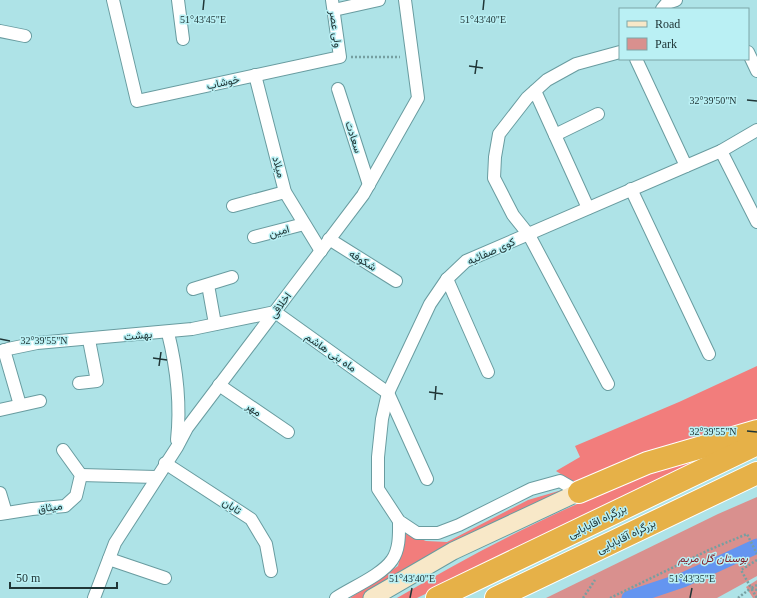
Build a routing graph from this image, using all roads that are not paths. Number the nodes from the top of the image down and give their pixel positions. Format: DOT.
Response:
graph roads {
  1 [pos="113,0"];
  2 [pos="178,0"];
  3 [pos="379,0"];
  4 [pos="405,0"];
  5 [pos="676,0"];
  6 [pos="333,5"];
  7 [pos="663,8"];
  8 [pos="0,31"];
  9 [pos="25,36"];
  10 [pos="183,39"];
  11 [pos="619,52"];
  12 [pos="749,54"];
  13 [pos="340,57"];
  14 [pos="636,60"];
  15 [pos="757,71"];
  16 [pos="255,75"];
  17 [pos="338,89"];
  18 [pos="535,90"];
  19 [pos="598,114"];
  20 [pos="757,130"];
  21 [pos="555,135"];
  22 [pos="721,151"];
  23 [pos="686,166"];
  24 [pos="369,185"];
  25 [pos="631,188"];
  26 [pos="285,192"];
  27 [pos="233,206"];
  28 [pos="588,208"];
  29 [pos="757,222"];
  30 [pos="304,224"];
  31 [pos="529,235"];
  32 [pos="254,237"];
  33 [pos="329,239"];
  34 [pos="320,251"];
  35 [pos="232,277"];
  36 [pos="447,279"];
  37 [pos="396,281"];
  38 [pos="208,285"];
  39 [pos="194,289"];
  40 [pos="275,312"];
  41 [pos="215,324"];
  42 [pos="168,333"];
  43 [pos="89,340"];
  44 [pos="2,351"];
  45 [pos="709,354"];
  46 [pos="488,372"];
  47 [pos="78,383"];
  48 [pos="608,384"];
  49 [pos="219,385"];
  50 [pos="388,393"];
  51 [pos="40,401"];
  52 [pos="20,405"];
  53 [pos="0,410"];
  54 [pos="757,431"];
  55 [pos="288,432"];
  56 [pos="757,444"];
  57 [pos="177,447"];
  58 [pos="63,450"];
  59 [pos="165,463"];
  60 [pos="757,473"];
  61 [pos="82,476"];
  62 [pos="156,477"];
  63 [pos="427,478"];
  64 [pos="579,492"];
  65 [pos="0,493"];
  66 [pos="3,514"];
  67 [pos="399,521"];
  68 [pos="109,559"];
  69 [pos="271,571"];
  70 [pos="165,578"];
  71 [pos="94,598"];
  72 [pos="336,598"];
  73 [pos="372,598"];
  74 [pos="437,598"];
  75 [pos="496,598"];
  1 -- 16 [label="street, خوشاب"];
  2 -- 10 [label="street"];
  3 -- 6 [label="street"];
  4 -- 24 [label="street, اخلاقی"];
  5 -- 7 [label="street"];
  6 -- 13 [label="street, ولی عصر"];
  8 -- 9 [label="street"];
  11 -- 18 [label="street"];
  12 -- 15 [label="street"];
  13 -- 16 [label="street, خوشاب"];
  14 -- 23 [label="street"];
  16 -- 26 [label="street, میلاد"];
  17 -- 24 [label="street, سعادت"];
  18 -- 21 [label="street"];
  18 -- 31 [label="street"];
  19 -- 21 [label="street"];
  20 -- 22 [label="street, کوی صفائیه"];
  21 -- 28 [label="street"];
  22 -- 23 [label="street, کوی صفائیه"];
  22 -- 29 [label="street"];
  23 -- 25 [label="street, کوی صفائیه"];
  24 -- 33 [label="street, اخلاقی"];
  25 -- 28 [label="street, کوی صفائیه"];
  25 -- 45 [label="street"];
  26 -- 27 [label="street"];
  26 -- 30 [label="street, میلاد"];
  28 -- 31 [label="street, کوی صفائیه"];
  30 -- 32 [label="street, امین"];
  30 -- 34 [label="street, میلاد"];
  31 -- 36 [label="street, کوی صفائیه"];
  31 -- 48 [label="street"];
  33 -- 34 [label="street, اخلاقی"];
  33 -- 37 [label="street, شکوفه"];
  34 -- 40 [label="street, اخلاقی"];
  35 -- 38 [label="street"];
  36 -- 46 [label="street"];
  36 -- 50 [label="street, کوی صفائیه"];
  38 -- 39 [label="street"];
  38 -- 41 [label="street"];
  40 -- 41 [label="street, بهشت"];
  40 -- 49 [label="street, اخلاقی"];
  40 -- 50 [label="street, ماه بنی هاشم"];
  41 -- 42 [label="street, بهشت"];
  42 -- 43 [label="street, بهشت"];
  42 -- 57 [label="street"];
  43 -- 44 [label="street, بهشت"];
  43 -- 47 [label="street"];
  44 -- 52 [label="street"];
  49 -- 55 [label="street, مهر"];
  49 -- 57 [label="street, اخلاقی"];
  50 -- 63 [label="street"];
  50 -- 67 [label="street, کوی صفائیه"];
  51 -- 52 [label="street"];
  52 -- 53 [label="street"];
  54 -- 64 [label="highway"];
  56 -- 74 [label="highway, بزرگراه اقابابایی"];
  57 -- 59 [label="street, اخلاقی"];
  58 -- 61 [label="street"];
  59 -- 62 [label="street, اخلاقی"];
  59 -- 69 [label="street, تابان"];
  60 -- 75 [label="highway, بزرگراه آقابابایی"];
  61 -- 62 [label="street"];
  61 -- 66 [label="street, میثاق"];
  62 -- 68 [label="street, اخلاقی"];
  64 -- 67 [label="street"];
  64 -- 73 [label="main road"];
  65 -- 66 [label="street"];
  67 -- 72 [label="street"];
  68 -- 70 [label="street"];
  68 -- 71 [label="street, اخلاقی"];
}
